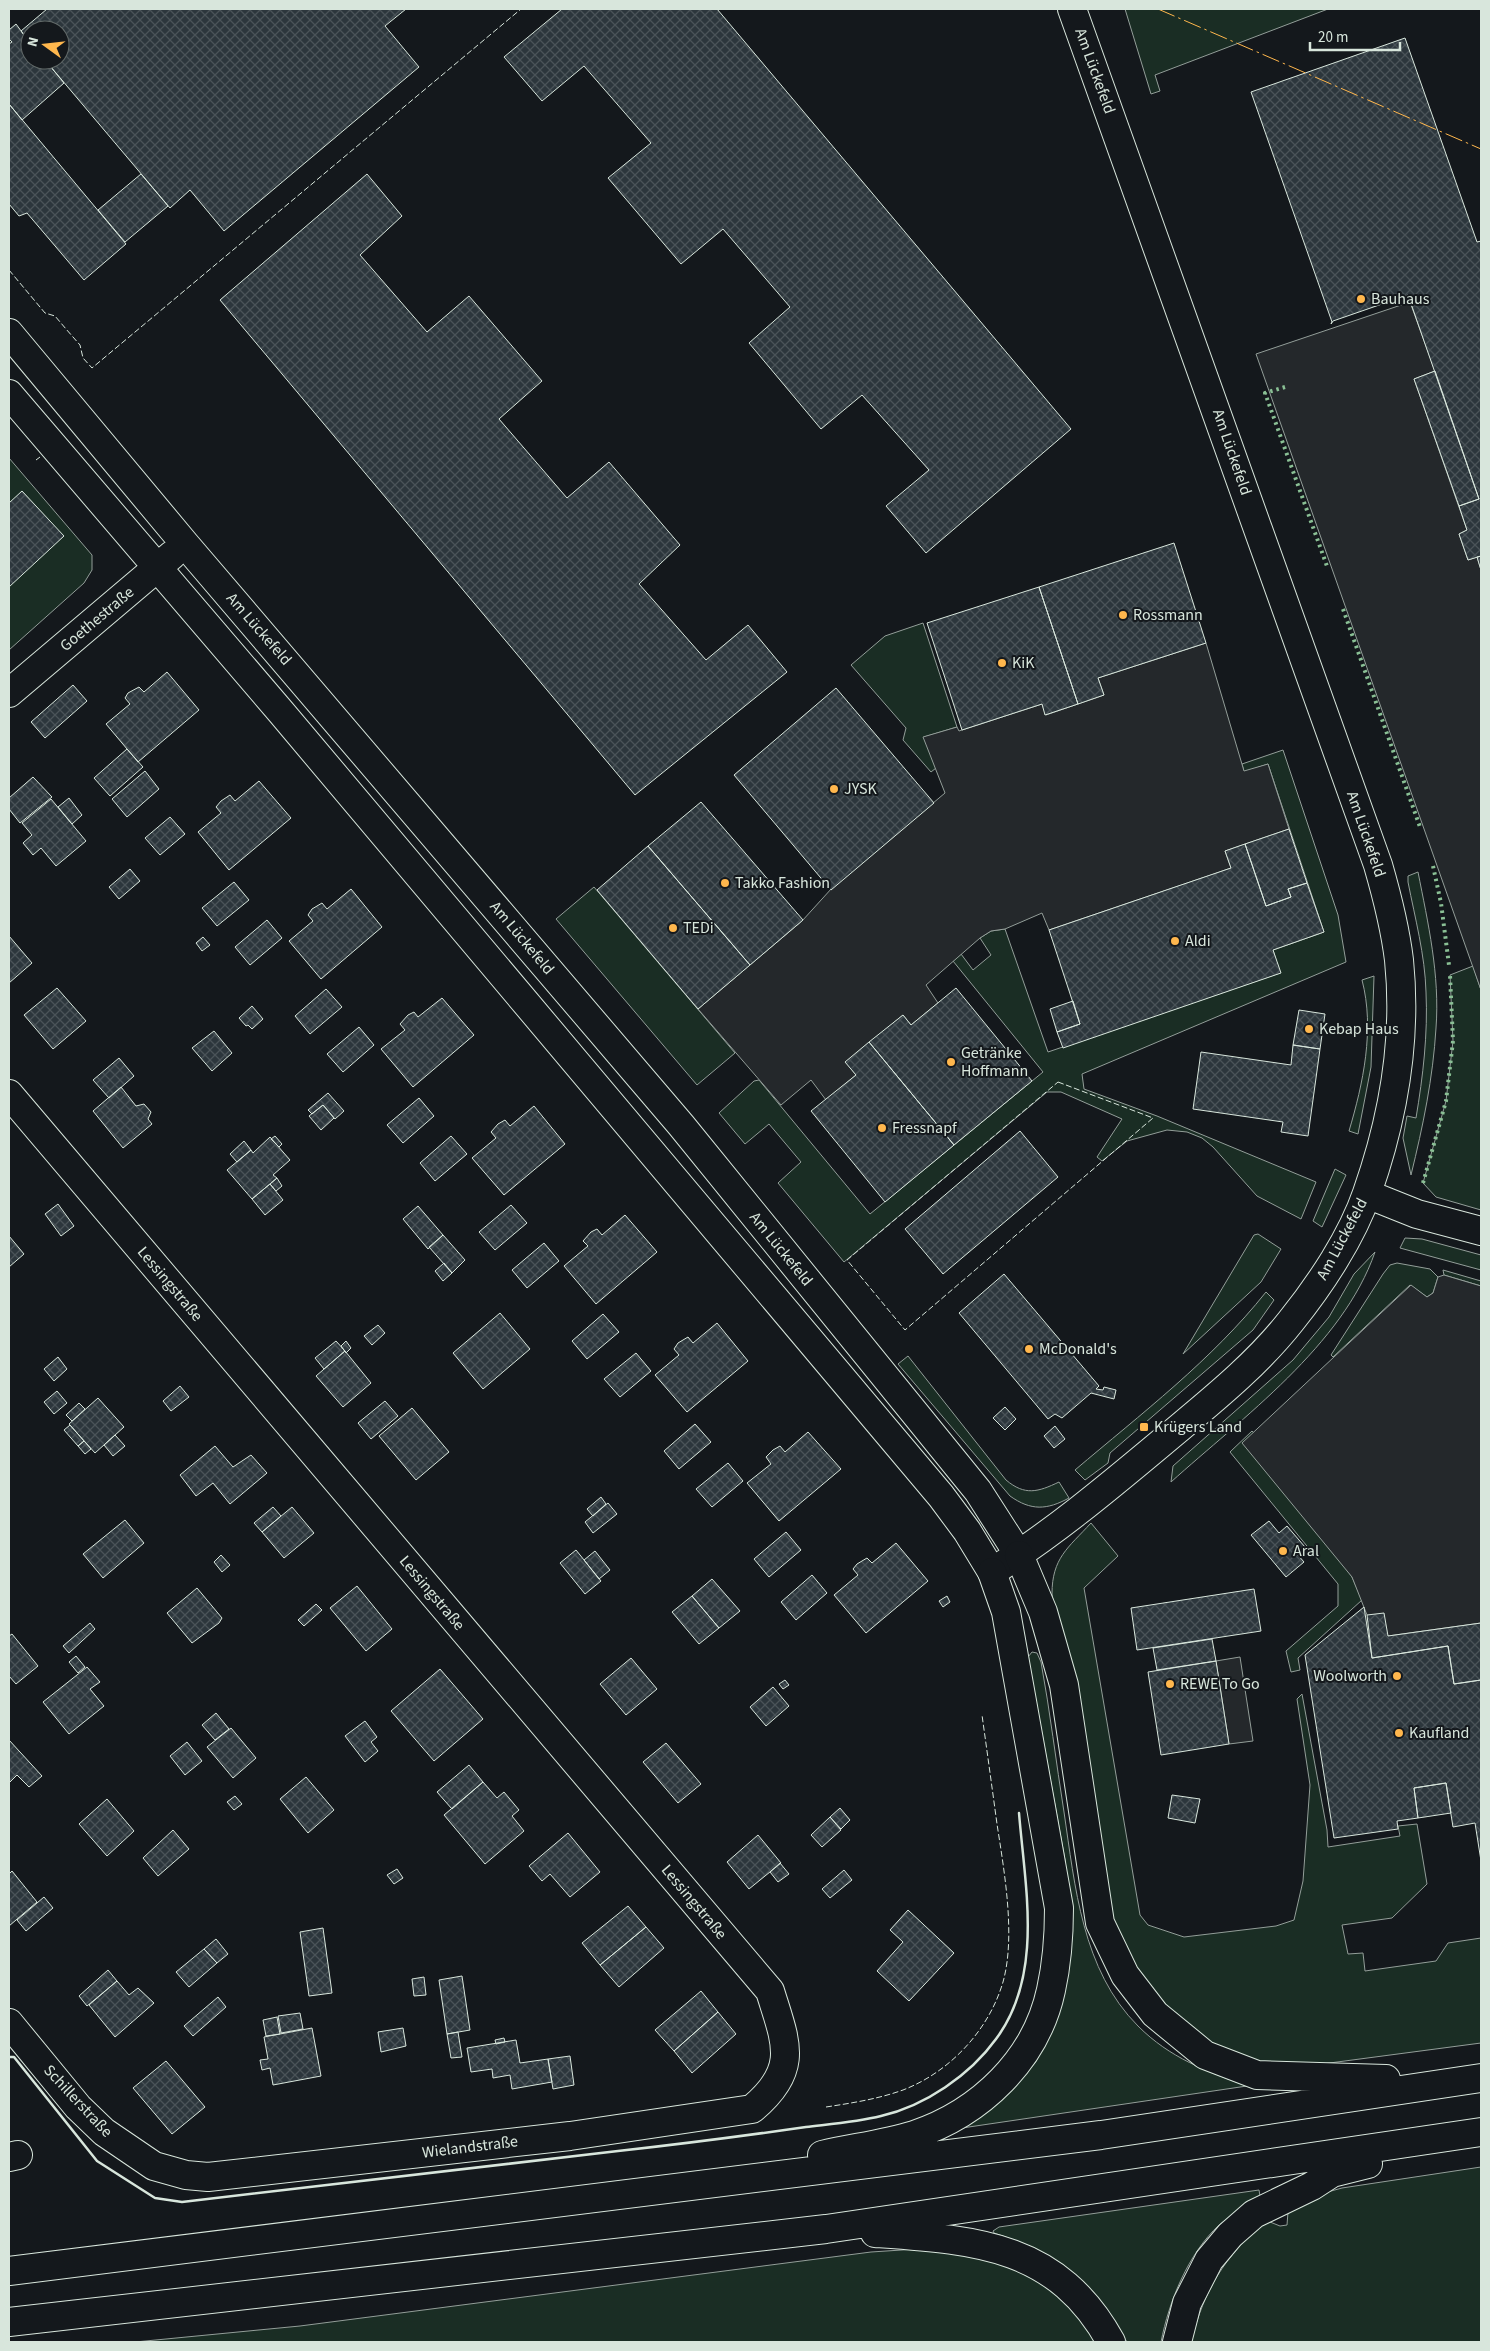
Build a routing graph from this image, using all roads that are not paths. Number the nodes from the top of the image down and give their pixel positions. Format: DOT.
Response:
graph roads {
  1 [pos="1072,9"];
  2 [pos="9,333"];
  3 [pos="9,394"];
  4 [pos="185,544"];
  5 [pos="158,567"];
  6 [pos="9,694"];
  7 [pos="9,1094"];
  8 [pos="1367,1194"];
  9 [pos="1481,1231"];
  10 [pos="1019,1555"];
  11 [pos="992,1572"];
  12 [pos="9,2023"];
  13 [pos="1473,2079"];
  14 [pos="752,2109"];
  15 [pos="1481,2132"];
  16 [pos="1481,2136"];
  17 [pos="186,2175"];
  18 [pos="656,2192"];
  19 [pos="826,2229"];
  20 [pos="9,2271"];
  21 [pos="9,2322"];
  22 [pos="1111,2342"];
  23 [pos="1177,2342"];
  1 -- 8 [label="main road, Am Lückefeld"];
  2 -- 4 [label="main road, Am Lückefeld"];
  3 -- 5 [label="main road"];
  4 -- 5 [label="main road, Goethestraße"];
  4 -- 10 [label="main road, Am Lückefeld"];
  5 -- 6 [label="main road, Goethestraße"];
  5 -- 11 [label="main road"];
  7 -- 14 [label="main road, Lessingstraße"];
  8 -- 9 [label="main road"];
  8 -- 10 [label="main road, Am Lückefeld"];
  10 -- 11 [label="main road, Am Lückefeld"];
  10 -- 13 [label="main road"];
  11 -- 18 [label="main road"];
  12 -- 17 [label="main road, Schillerstraße"];
  13 -- 18 [label="main road"];
  14 -- 17 [label="main road, Wielandstraße"];
  15 -- 19 [label="main road"];
  16 -- 23 [label="main road"];
  18 -- 20 [label="main road"];
  19 -- 21 [label="main road"];
  19 -- 22 [label="main road"];
}
